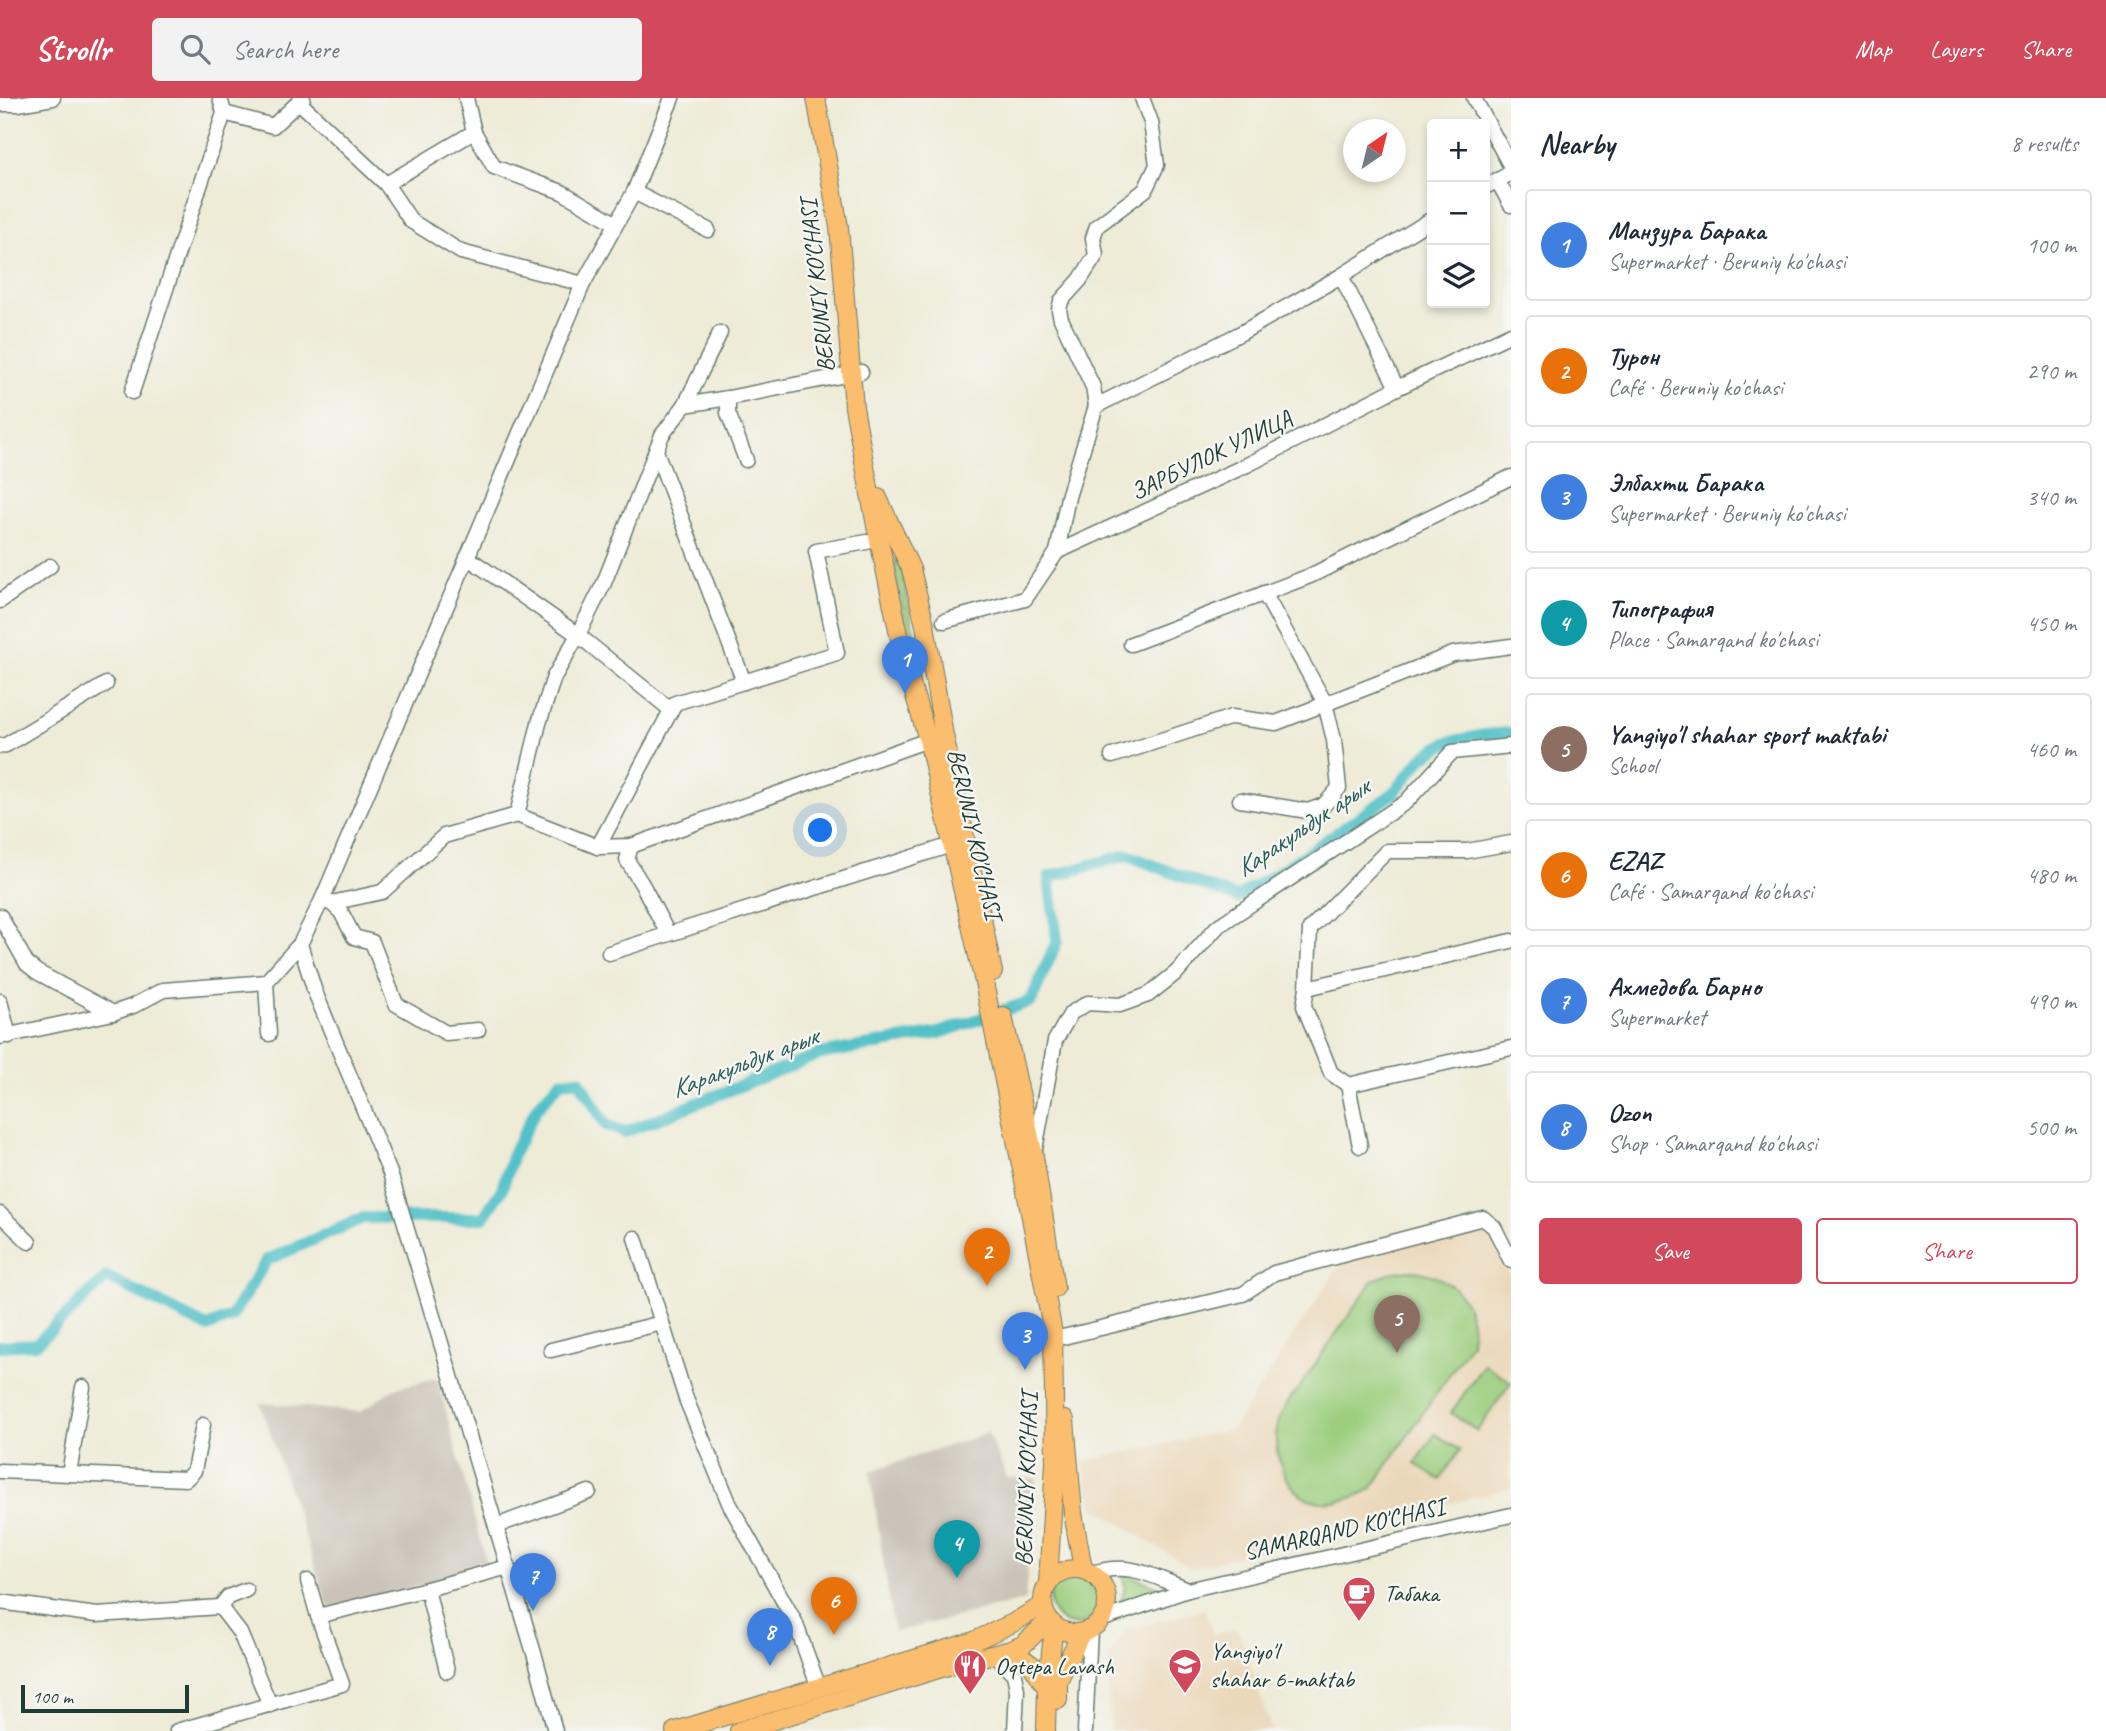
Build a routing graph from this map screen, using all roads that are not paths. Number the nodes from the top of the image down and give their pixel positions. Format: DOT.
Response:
graph roads {
  1 [pos="53,98"];
  2 [pos="220,98"];
  3 [pos="466,98"];
  4 [pos="672,98"];
  5 [pos="816,98"];
  6 [pos="825,98"];
  7 [pos="1142,98"];
  8 [pos="1474,98"];
  9 [pos="301,100"];
  10 [pos="0,104"];
  11 [pos="224,113"];
  12 [pos="474,132"];
  13 [pos="1511,167"];
  14 [pos="1511,173"];
  15 [pos="1491,183"];
  16 [pos="386,184"];
  17 [pos="634,192"];
  18 [pos="1511,205"];
  19 [pos="1427,222"];
  20 [pos="615,223"];
  21 [pos="708,230"];
  22 [pos="1340,276"];
  23 [pos="583,284"];
  24 [pos="720,333"];
  25 [pos="1511,334"];
  26 [pos="856,372"];
  27 [pos="1397,388"];
  28 [pos="132,392"];
  29 [pos="728,398"];
  30 [pos="685,405"];
  31 [pos="1096,406"];
  32 [pos="656,451"];
  33 [pos="747,460"];
  34 [pos="1511,477"];
  35 [pos="875,539"];
  36 [pos="903,551"];
  37 [pos="1057,552"];
  38 [pos="467,557"];
  39 [pos="50,566"];
  40 [pos="1264,593"];
  41 [pos="0,601"];
  42 [pos="920,605"];
  43 [pos="944,621"];
  44 [pos="578,635"];
  45 [pos="1131,644"];
  46 [pos="1511,646"];
  47 [pos="930,654"];
  48 [pos="905,663"];
  49 [pos="744,682"];
  50 [pos="106,684"];
  51 [pos="1325,703"];
  52 [pos="671,710"];
  53 [pos="928,740"];
  54 [pos="0,746"];
  55 [pos="1511,746"];
  56 [pos="1112,756"];
  57 [pos="1240,800"];
  58 [pos="517,815"];
  59 [pos="959,842"];
  60 [pos="1511,843"];
  61 [pos="631,846"];
  62 [pos="598,847"];
  63 [pos="326,902"];
  64 [pos="0,916"];
  65 [pos="668,934"];
  66 [pos="1511,941"];
  67 [pos="300,944"];
  68 [pos="609,953"];
  69 [pos="266,982"];
  70 [pos="1307,988"];
  71 [pos="0,1001"];
  72 [pos="113,1013"];
  73 [pos="478,1030"];
  74 [pos="269,1034"];
  75 [pos="4,1036"];
  76 [pos="1511,1048"];
  77 [pos="1348,1086"];
  78 [pos="1360,1146"];
  79 [pos="1027,1158"];
  80 [pos="0,1214"];
  81 [pos="635,1238"];
  82 [pos="29,1242"];
  83 [pos="1511,1261"];
  84 [pos="662,1323"];
  85 [pos="1063,1337"];
  86 [pos="551,1350"];
  87 [pos="83,1387"];
  88 [pos="203,1425"];
  89 [pos="0,1471"];
  90 [pos="69,1474"];
  91 [pos="589,1492"];
  92 [pos="1511,1515"];
  93 [pos="496,1527"];
  94 [pos="508,1567"];
  95 [pos="1088,1571"];
  96 [pos="307,1581"];
  97 [pos="1048,1584"];
  98 [pos="427,1589"];
  99 [pos="246,1590"];
  100 [pos="1188,1590"];
  101 [pos="0,1602"];
  102 [pos="220,1607"];
  103 [pos="318,1616"];
  104 [pos="1049,1616"];
  105 [pos="1091,1627"];
  106 [pos="1003,1653"];
  107 [pos="447,1671"];
  108 [pos="819,1688"];
  109 [pos="1046,1688"];
  110 [pos="270,1705"];
  111 [pos="177,1731"];
  112 [pos="555,1731"];
  113 [pos="675,1731"];
  114 [pos="739,1731"];
  115 [pos="1015,1731"];
  116 [pos="1045,1731"];
  117 [pos="1058,1731"];
  118 [pos="1085,1731"];
  1 -- 10 [label="street"];
  2 -- 11 [label="street"];
  3 -- 12 [label="street"];
  4 -- 17 [label="street"];
  5 -- 26 [label="main road, BERUNIY KO'CHASI"];
  6 -- 26 [label="main road, BERUNIY KO'CHASI"];
  7 -- 31 [label="street"];
  8 -- 13 [label="street"];
  9 -- 11 [label="street"];
  9 -- 16 [label="street"];
  11 -- 28 [label="street"];
  12 -- 16 [label="street"];
  12 -- 20 [label="street"];
  14 -- 15 [label="street"];
  15 -- 18 [label="street"];
  16 -- 23 [label="street"];
  17 -- 20 [label="street"];
  17 -- 21 [label="street"];
  19 -- 22 [label="street"];
  20 -- 23 [label="street"];
  22 -- 27 [label="street"];
  22 -- 31 [label="street"];
  23 -- 38 [label="street"];
  24 -- 30 [label="street"];
  25 -- 27 [label="street, ЗАРБУЛОК УЛИЦА"];
  26 -- 29 [label="street"];
  26 -- 35 [label="main road, BERUNIY KO'CHASI"];
  26 -- 36 [label="main road, BERUNIY KO'CHASI"];
  27 -- 37 [label="street, ЗАРБУЛОК УЛИЦА"];
  29 -- 30 [label="street"];
  29 -- 33 [label="street"];
  30 -- 32 [label="street"];
  31 -- 37 [label="street"];
  32 -- 44 [label="street"];
  32 -- 49 [label="street"];
  34 -- 40 [label="street"];
  35 -- 36 [label="main road"];
  35 -- 48 [label="main road, BERUNIY KO'CHASI"];
  35 -- 49 [label="street"];
  36 -- 42 [label="main road, BERUNIY KO'CHASI"];
  37 -- 43 [label="street"];
  38 -- 44 [label="street"];
  38 -- 63 [label="street"];
  39 -- 41 [label="street"];
  40 -- 45 [label="street"];
  40 -- 51 [label="street"];
  42 -- 43 [label="street"];
  42 -- 47 [label="main road, BERUNIY KO'CHASI"];
  43 -- 47 [label="street"];
  44 -- 52 [label="street"];
  44 -- 58 [label="street"];
  46 -- 51 [label="street"];
  47 -- 48 [label="main road"];
  47 -- 59 [label="main road, BERUNIY KO'CHASI"];
  48 -- 53 [label="main road, BERUNIY KO'CHASI"];
  49 -- 52 [label="street"];
  50 -- 54 [label="street"];
  51 -- 56 [label="street"];
  51 -- 57 [label="street"];
  52 -- 62 [label="street"];
  53 -- 59 [label="main road, BERUNIY KO'CHASI"];
  53 -- 61 [label="street"];
  55 -- 79 [label="street"];
  58 -- 62 [label="street"];
  58 -- 63 [label="street"];
  59 -- 65 [label="street"];
  59 -- 79 [label="main road, BERUNIY KO'CHASI"];
  60 -- 70 [label="street"];
  61 -- 62 [label="street"];
  61 -- 65 [label="street"];
  63 -- 67 [label="street"];
  63 -- 73 [label="street"];
  64 -- 72 [label="street"];
  65 -- 68 [label="street"];
  66 -- 70 [label="street"];
  67 -- 69 [label="street"];
  67 -- 93 [label="street"];
  69 -- 72 [label="street"];
  69 -- 74 [label="street"];
  70 -- 77 [label="street"];
  71 -- 75 [label="street"];
  72 -- 75 [label="street"];
  76 -- 77 [label="street"];
  77 -- 78 [label="street"];
  79 -- 85 [label="main road, BERUNIY KO'CHASI"];
  79 -- 97 [label="main road, BERUNIY KO'CHASI"];
  80 -- 82 [label="street"];
  81 -- 84 [label="street"];
  83 -- 85 [label="street"];
  84 -- 86 [label="street"];
  84 -- 108 [label="street"];
  85 -- 95 [label="main road, BERUNIY KO'CHASI"];
  87 -- 90 [label="street"];
  88 -- 90 [label="street"];
  89 -- 90 [label="street"];
  91 -- 93 [label="street"];
  92 -- 100 [label="street, SAMARQAND KO'CHASI"];
  93 -- 94 [label="street"];
  94 -- 98 [label="street"];
  94 -- 112 [label="street"];
  95 -- 97 [label="main road, BERUNIY KO'CHASI"];
  95 -- 100 [label="street"];
  95 -- 105 [label="main road, BERUNIY KO'CHASI"];
  96 -- 103 [label="street"];
  97 -- 104 [label="main road, BERUNIY KO'CHASI"];
  98 -- 103 [label="street"];
  98 -- 107 [label="street"];
  99 -- 102 [label="street"];
  100 -- 105 [label="street, SAMARQAND KO'CHASI"];
  101 -- 102 [label="street"];
  102 -- 110 [label="street"];
  103 -- 110 [label="street"];
  104 -- 105 [label="main road"];
  104 -- 106 [label="main road"];
  104 -- 108 [label="main road"];
  104 -- 109 [label="main road, BERUNIY KO'CHASI"];
  105 -- 117 [label="main road, BERUNIY KO'CHASI"];
  105 -- 118 [label="street, BERUNIY KO'CHASI"];
  106 -- 109 [label="main road"];
  106 -- 114 [label="main road"];
  106 -- 115 [label="street"];
  108 -- 113 [label="main road"];
  109 -- 116 [label="main road, BERUNIY KO'CHASI"];
  110 -- 111 [label="street"];
}
